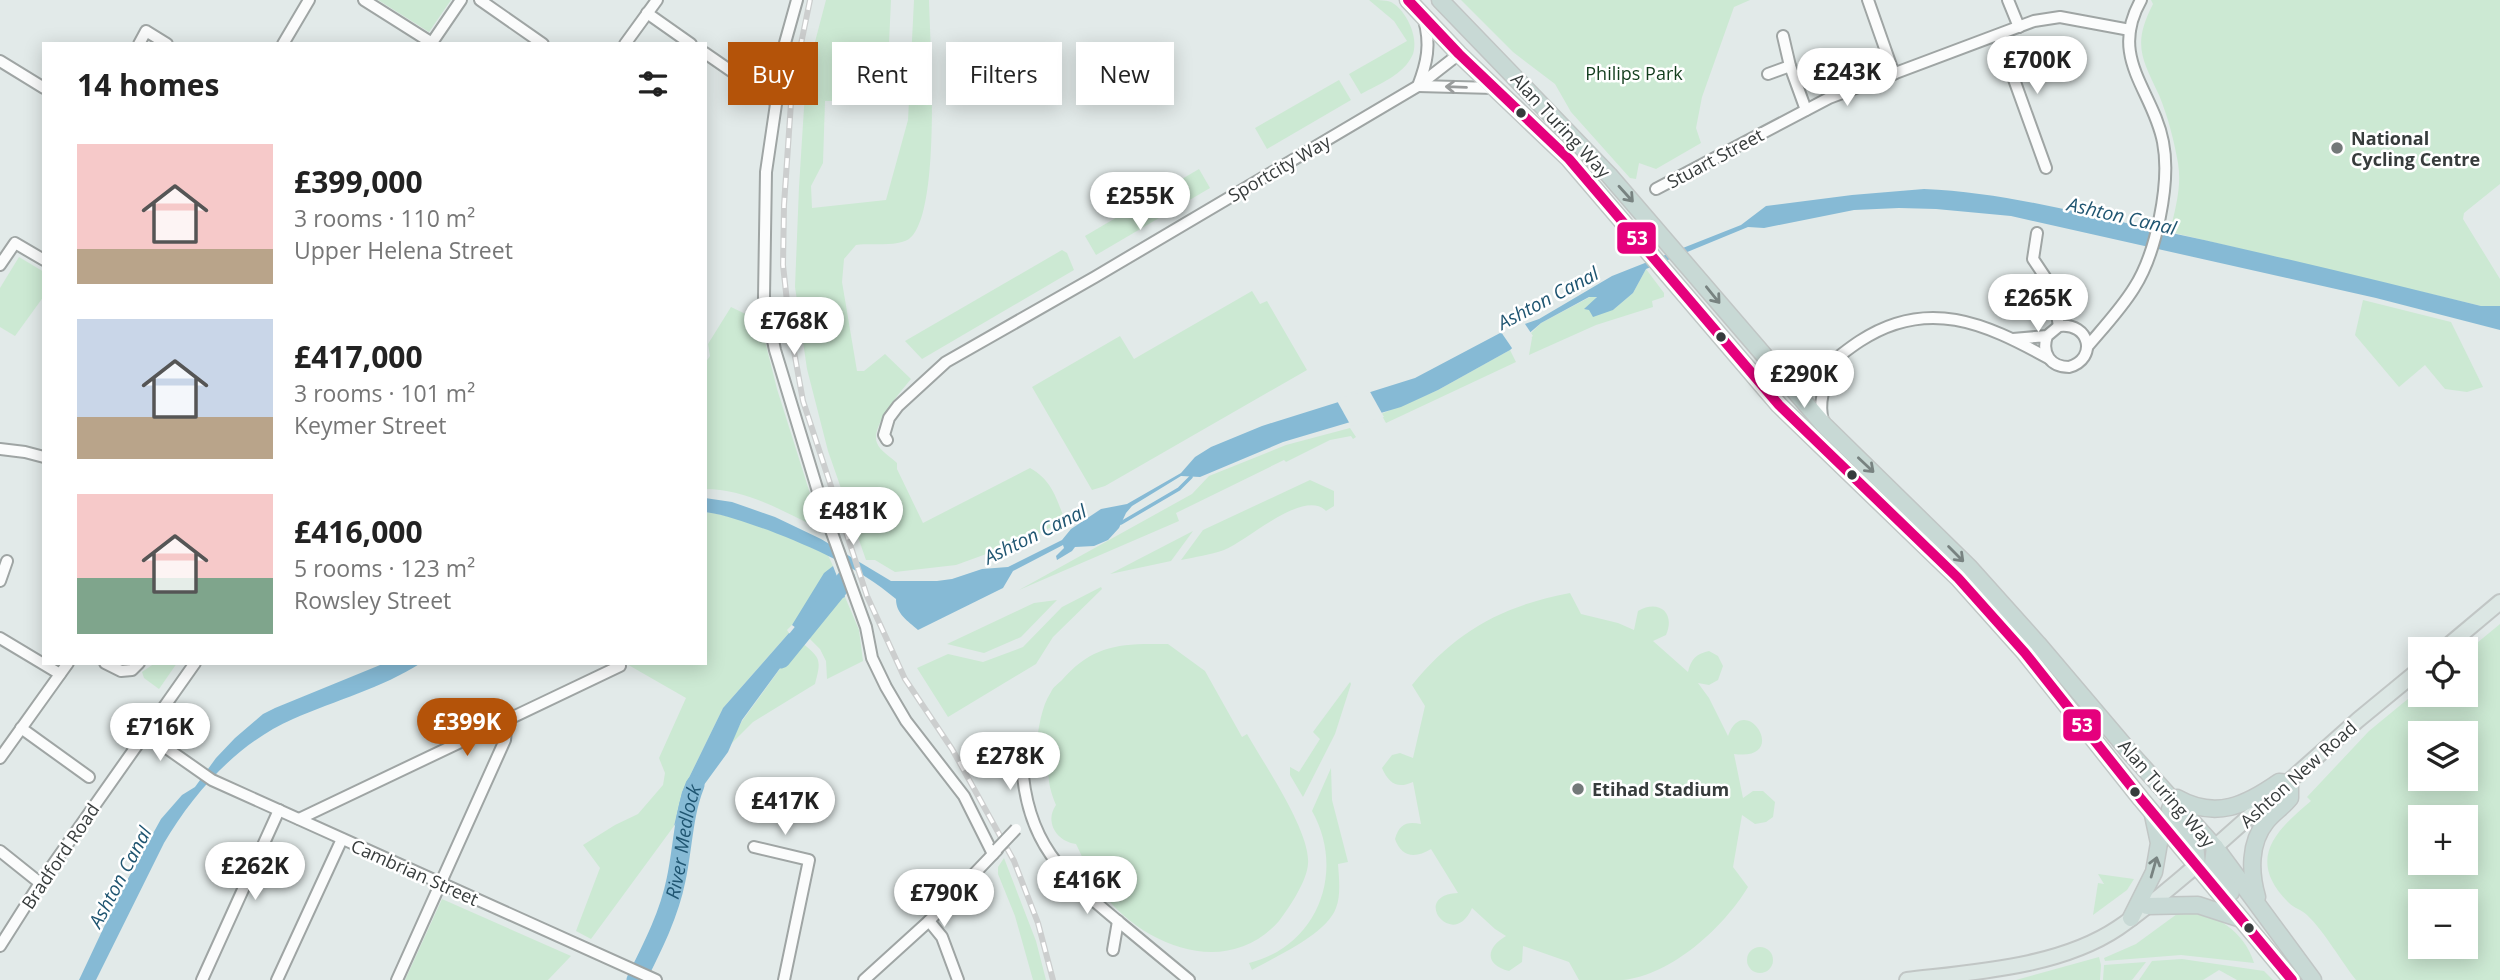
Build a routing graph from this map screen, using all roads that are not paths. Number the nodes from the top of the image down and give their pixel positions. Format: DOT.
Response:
graph roads {
  1 [pos="309,0"];
  2 [pos="364,0"];
  3 [pos="461,0"];
  4 [pos="480,0"];
  5 [pos="657,0"];
  6 [pos="797,0"];
  7 [pos="1408,0"];
  8 [pos="1440,0"];
  9 [pos="1868,0"];
  10 [pos="2008,0"];
  11 [pos="2141,0"];
  12 [pos="647,13"];
  13 [pos="1423,17"];
  14 [pos="2018,27"];
  15 [pos="2130,30"];
  16 [pos="1998,35"];
  17 [pos="1783,36"];
  18 [pos="1477,37"];
  19 [pos="140,42"];
  20 [pos="164,42"];
  21 [pos="283,42"];
  22 [pos="429,42"];
  23 [pos="432,42"];
  24 [pos="540,42"];
  25 [pos="626,42"];
  26 [pos="688,42"];
  27 [pos="785,42"];
  28 [pos="707,54"];
  29 [pos="1459,54"];
  30 [pos="0,61"];
  31 [pos="1790,66"];
  32 [pos="728,69"];
  33 [pos="1768,74"];
  34 [pos="1894,74"];
  35 [pos="1418,86"];
  36 [pos="42,87"];
  37 [pos="1494,89"];
  38 [pos="776,105"];
  39 [pos="1806,110"];
  40 [pos="2046,168"];
  41 [pos="1656,189"];
  42 [pos="2036,233"];
  43 [pos="42,259"];
  44 [pos="0,265"];
  45 [pos="2108,320"];
  46 [pos="2059,326"];
  47 [pos="2080,331"];
  48 [pos="2047,336"];
  49 [pos="2013,339"];
  50 [pos="2087,347"];
  51 [pos="1837,358"];
  52 [pos="2048,358"];
  53 [pos="1796,391"];
  54 [pos="1779,405"];
  55 [pos="1824,425"];
  56 [pos="887,440"];
  57 [pos="0,449"];
  58 [pos="42,453"];
  59 [pos="7,561"];
  60 [pos="0,581"];
  61 [pos="2500,602"];
  62 [pos="2458,637"];
  63 [pos="0,638"];
  64 [pos="42,663"];
  65 [pos="45,665"];
  66 [pos="67,665"];
  67 [pos="109,665"];
  68 [pos="194,665"];
  69 [pos="620,666"];
  70 [pos="135,670"];
  71 [pos="60,674"];
  72 [pos="2408,679"];
  73 [pos="507,722"];
  74 [pos="21,729"];
  75 [pos="145,733"];
  76 [pos="2133,756"];
  77 [pos="0,758"];
  78 [pos="1022,764"];
  79 [pos="89,777"];
  80 [pos="2290,783"];
  81 [pos="2166,792"];
  82 [pos="279,810"];
  83 [pos="2152,812"];
  84 [pos="1031,816"];
  85 [pos="299,819"];
  86 [pos="342,839"];
  87 [pos="754,847"];
  88 [pos="2215,848"];
  89 [pos="0,851"];
  90 [pos="995,851"];
  91 [pos="2197,864"];
  92 [pos="40,883"];
  93 [pos="440,883"];
  94 [pos="2147,906"];
  95 [pos="2259,907"];
  96 [pos="2131,918"];
  97 [pos="2241,919"];
  98 [pos="929,921"];
  99 [pos="1118,921"];
  100 [pos="0,946"];
  101 [pos="1113,950"];
  102 [pos="1956,977"];
  103 [pos="202,980"];
  104 [pos="277,980"];
  105 [pos="397,980"];
  106 [pos="656,980"];
  107 [pos="784,980"];
  108 [pos="864,980"];
  109 [pos="958,980"];
  110 [pos="1189,980"];
  111 [pos="1907,980"];
  112 [pos="2293,980"];
  113 [pos="2313,980"];
  1 -- 21 [label="street"];
  2 -- 22 [label="street"];
  3 -- 23 [label="street"];
  4 -- 24 [label="street"];
  5 -- 12 [label="street"];
  6 -- 27 [label="street"];
  7 -- 13 [label="highway, Alan Turing Way"];
  8 -- 18 [label="highway, Alan Turing Way"];
  9 -- 34 [label="street"];
  10 -- 14 [label="street"];
  11 -- 15 [label="street"];
  12 -- 25 [label="street"];
  12 -- 26 [label="street"];
  13 -- 29 [label="highway, Alan Turing Way"];
  13 -- 35 [label="street"];
  14 -- 15 [label="street, Stuart Street"];
  14 -- 16 [label="street, Stuart Street"];
  15 -- 45 [label="street"];
  16 -- 34 [label="street, Stuart Street"];
  16 -- 40 [label="street"];
  17 -- 31 [label="street"];
  18 -- 29 [label="highway, Sportcity Way"];
  18 -- 53 [label="highway, Alan Turing Way, one-way"];
  19 -- 20 [label="street"];
  28 -- 32 [label="street"];
  29 -- 35 [label="street, Sportcity Way"];
  29 -- 37 [label="highway, Alan Turing Way"];
  30 -- 36 [label="street"];
  31 -- 33 [label="street"];
  31 -- 39 [label="street"];
  34 -- 39 [label="street, Stuart Street"];
  37 -- 35 [label="street, one-way"];
  35 -- 56 [label="street, Sportcity Way"];
  37 -- 54 [label="highway, Alan Turing Way"];
  38 -- 90 [label="street"];
  39 -- 41 [label="street, Stuart Street"];
  42 -- 46 [label="street"];
  43 -- 44 [label="street"];
  45 -- 47 [label="street"];
  45 -- 50 [label="street"];
  46 -- 47 [label="street"];
  46 -- 48 [label="street"];
  47 -- 50 [label="street"];
  48 -- 49 [label="street"];
  48 -- 52 [label="street"];
  49 -- 51 [label="street"];
  49 -- 52 [label="street"];
  50 -- 52 [label="street"];
  51 -- 53 [label="street"];
  51 -- 55 [label="street"];
  53 -- 54 [label="highway"];
  53 -- 55 [label="highway, Alan Turing Way"];
  54 -- 83 [label="highway, Alan Turing Way"];
  55 -- 76 [label="highway, Alan Turing Way, one-way"];
  57 -- 58 [label="street"];
  59 -- 60 [label="street"];
  61 -- 62 [label="main road"];
  63 -- 64 [label="street"];
  65 -- 71 [label="street"];
  66 -- 71 [label="street"];
  67 -- 70 [label="street"];
  68 -- 75 [label="street, Bradford Road"];
  69 -- 73 [label="street"];
  71 -- 74 [label="street"];
  72 -- 80 [label="main road, Ashton New Road"];
  73 -- 85 [label="street"];
  73 -- 93 [label="street"];
  74 -- 77 [label="street"];
  74 -- 79 [label="street"];
  75 -- 82 [label="street, Cambrian Street"];
  75 -- 92 [label="street, Bradford Road"];
  76 -- 81 [label="highway, Alan Turing Way"];
  76 -- 91 [label="highway"];
  78 -- 84 [label="street"];
  80 -- 81 [label="highway"];
  80 -- 88 [label="main road, Ashton New Road"];
  80 -- 95 [label="highway"];
  81 -- 88 [label="highway, Alan Turing Way"];
  82 -- 85 [label="street, Cambrian Street"];
  82 -- 103 [label="street"];
  83 -- 91 [label="highway, Alan Turing Way"];
  96 -- 83 [label="highway, one-way"];
  84 -- 90 [label="street, bridge"];
  84 -- 99 [label="street"];
  85 -- 86 [label="street, Cambrian Street"];
  86 -- 93 [label="street, Cambrian Street"];
  86 -- 104 [label="street"];
  87 -- 107 [label="street"];
  88 -- 91 [label="highway, Ashton New Road"];
  88 -- 95 [label="highway, Alan Turing Way"];
  88 -- 112 [label="highway"];
  89 -- 92 [label="street"];
  90 -- 98 [label="street"];
  91 -- 94 [label="main road, Ashton New Road"];
  91 -- 97 [label="highway, Alan Turing Way"];
  92 -- 100 [label="street, Bradford Road"];
  93 -- 105 [label="street"];
  93 -- 106 [label="street, Cambrian Street"];
  94 -- 96 [label="main road, Ashton New Road"];
  94 -- 97 [label="highway"];
  95 -- 113 [label="highway, Alan Turing Way"];
  96 -- 102 [label="main road, Ashton New Road"];
  97 -- 112 [label="highway, Alan Turing Way"];
  98 -- 108 [label="street"];
  98 -- 109 [label="street"];
  99 -- 101 [label="street"];
  99 -- 110 [label="street"];
  102 -- 111 [label="main road, Ashton New Road"];
}
